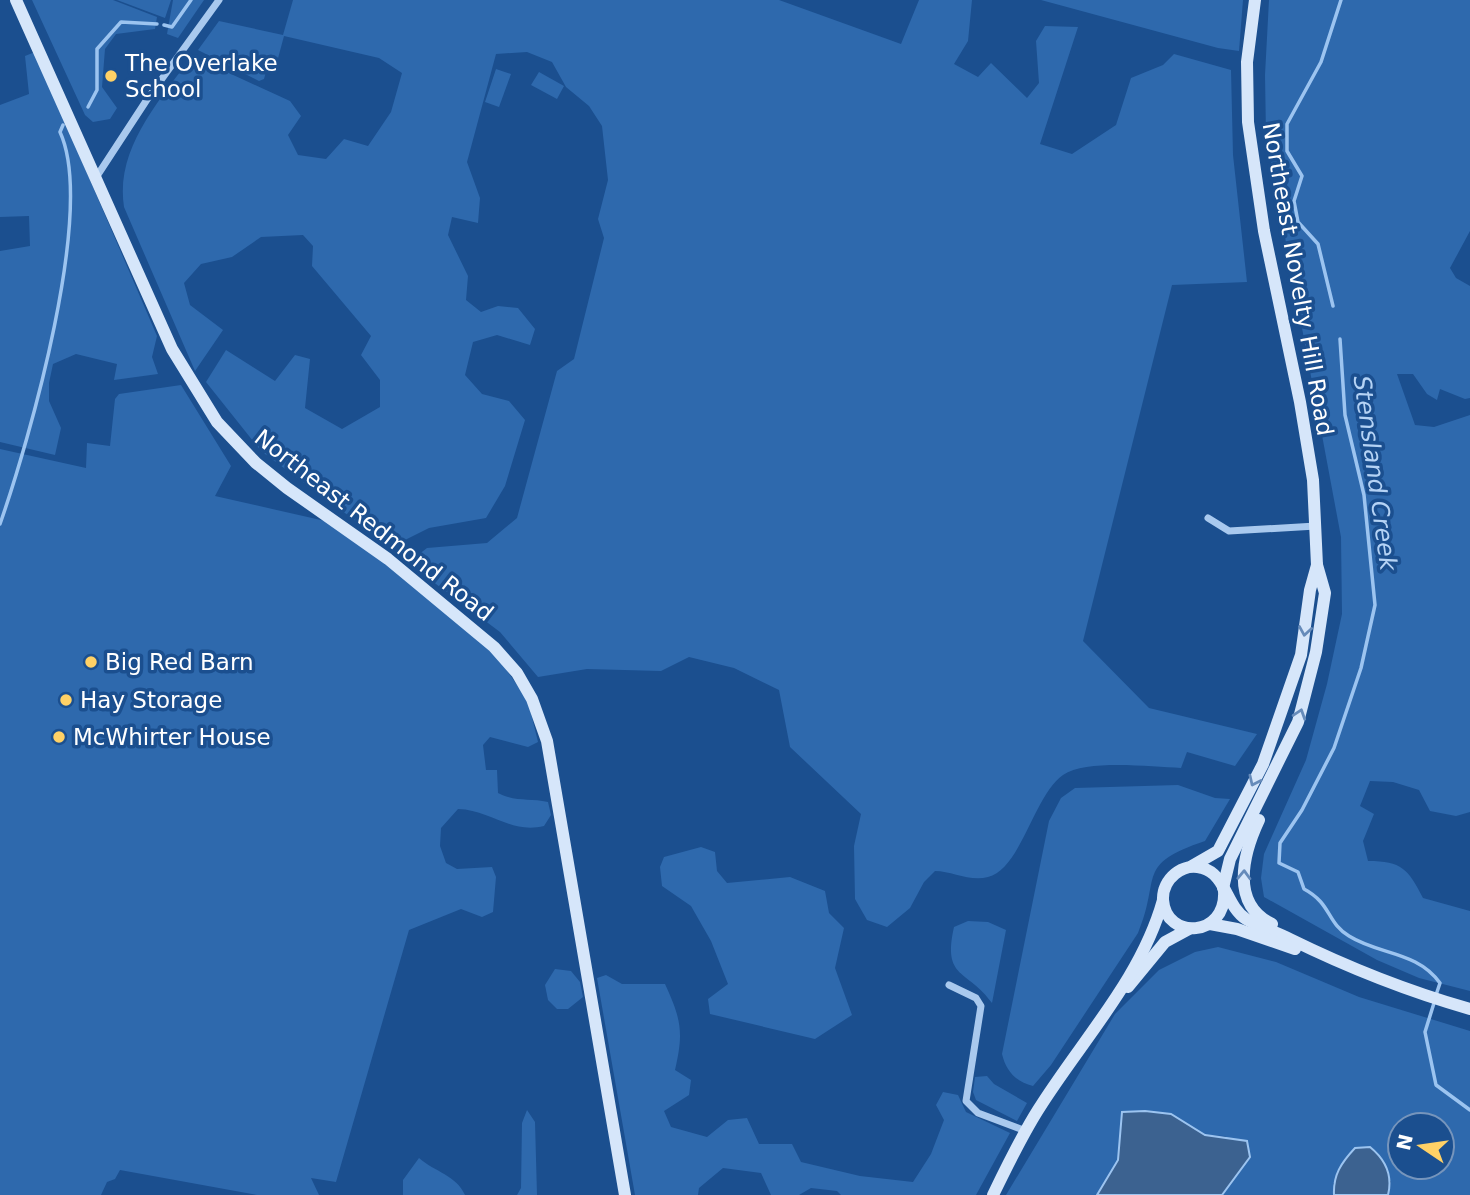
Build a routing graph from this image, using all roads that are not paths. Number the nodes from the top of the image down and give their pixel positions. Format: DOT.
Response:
graph roads {
  1 [pos="16,0"];
  2 [pos="219,0"];
  3 [pos="1255,0"];
  4 [pos="97,176"];
  5 [pos="1209,518"];
  6 [pos="1316,526"];
  7 [pos="1317,565"];
  8 [pos="1289,743"];
  9 [pos="1192,867"];
  10 [pos="1224,889"];
  11 [pos="1163,900"];
  12 [pos="1210,924"];
  13 [pos="1190,928"];
  14 [pos="1342,964"];
  15 [pos="949,985"];
  16 [pos="1464,1007"];
  17 [pos="1103,1017"];
  18 [pos="1026,1131"];
  19 [pos="625,1195"];
  20 [pos="993,1195"];
  1 -- 4 [label="street, Northeast Redmond Road"];
  2 -- 4 [label="street"];
  3 -- 6 [label="street, Northeast Novelty Hill Road"];
  4 -- 19 [label="street, Northeast Redmond Road"];
  5 -- 6 [label="street"];
  6 -- 7 [label="street, Northeast Novelty Hill Road"];
  8 -- 7 [label="street, Northeast Novelty Hill Road, one-way"];
  7 -- 9 [label="street, Northeast Novelty Hill Road, one-way"];
  8 -- 10 [label="street, Northeast Novelty Hill Road"];
  14 -- 8 [label="street, one-way"];
  9 -- 10 [label="street"];
  9 -- 11 [label="street"];
  10 -- 12 [label="street"];
  10 -- 14 [label="street"];
  11 -- 13 [label="street"];
  11 -- 17 [label="street"];
  12 -- 13 [label="street"];
  12 -- 14 [label="street"];
  13 -- 17 [label="street"];
  14 -- 16 [label="street"];
  15 -- 18 [label="street"];
  17 -- 18 [label="street"];
  18 -- 20 [label="street"];
}
